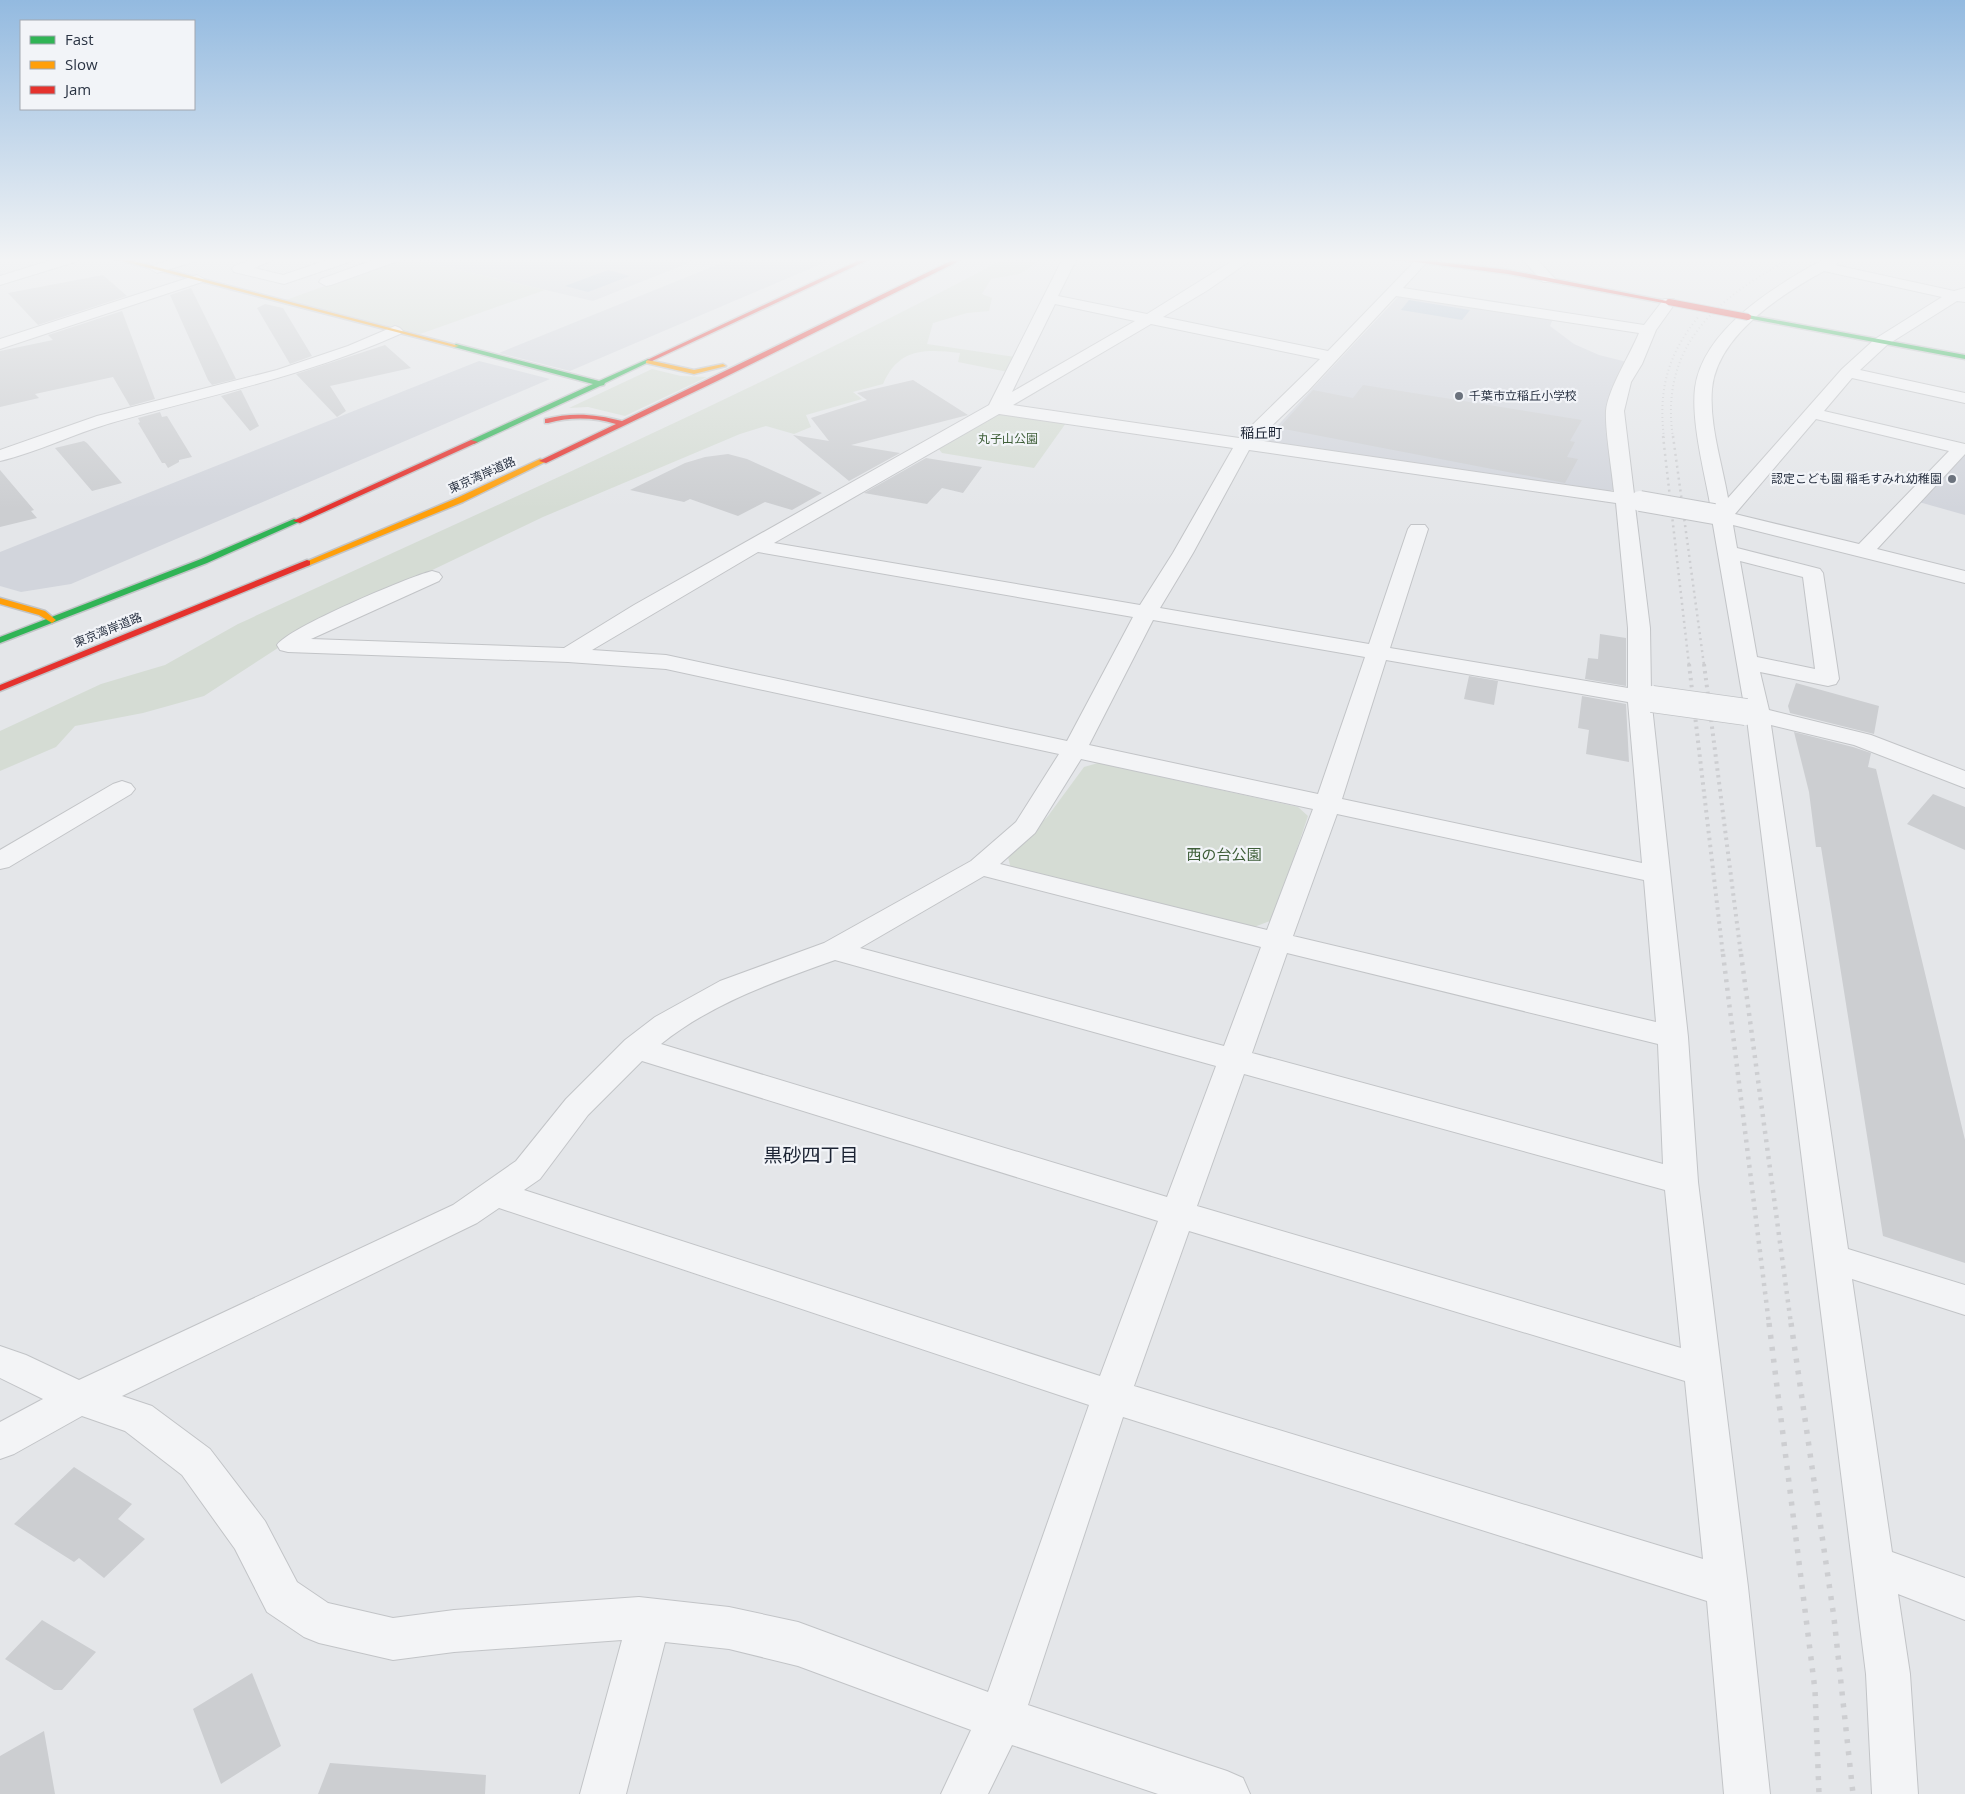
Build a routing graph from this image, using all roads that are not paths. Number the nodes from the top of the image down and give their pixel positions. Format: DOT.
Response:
graph roads {
  1 [pos="371,342"];
  2 [pos="437,342"];
  3 [pos="691,342"];
  4 [pos="792,342"];
  5 [pos="794,342"];
  6 [pos="1029,342"];
  7 [pos="1111,342"];
  8 [pos="1261,342"];
  9 [pos="1345,342"];
  10 [pos="1643,342"];
  11 [pos="1725,342"];
  12 [pos="1881,342"];
  13 [pos="1331,356"];
  14 [pos="1965,357"];
  15 [pos="648,362"];
  16 [pos="1848,372"];
  17 [pos="602,384"];
  18 [pos="1965,398"];
  19 [pos="996,408"];
  20 [pos="1812,414"];
  21 [pos="623,424"];
  22 [pos="1244,444"];
  23 [pos="1963,449"];
  24 [pos="0,456"];
  25 [pos="434,463"];
  26 [pos="1632,499"];
  27 [pos="1719,515"];
  28 [pos="1418,529"];
  29 [pos="757,546"];
  30 [pos="1864,551"];
  31 [pos="1727,552"];
  32 [pos="432,577"];
  33 [pos="1965,577"];
  34 [pos="0,601"];
  35 [pos="1146,613"];
  36 [pos="52,620"];
  37 [pos="0,640"];
  38 [pos="1376,653"];
  39 [pos="568,655"];
  40 [pos="69,660"];
  41 [pos="1747,662"];
  42 [pos="0,682"];
  43 [pos="0,688"];
  44 [pos="1646,698"];
  45 [pos="1752,713"];
  46 [pos="1074,750"];
  47 [pos="1965,780"];
  48 [pos="122,789"];
  49 [pos="1327,805"];
  50 [pos="0,861"];
  51 [pos="980,867"];
  52 [pos="1658,875"];
  53 [pos="1279,942"];
  54 [pos="834,950"];
  55 [pos="1673,1037"];
  56 [pos="636,1048"];
  57 [pos="1232,1061"];
  58 [pos="1682,1182"];
  59 [pos="496,1194"];
  60 [pos="1178,1214"];
  61 [pos="1832,1259"];
  62 [pos="1965,1300"];
  63 [pos="0,1362"];
  64 [pos="1701,1370"];
  65 [pos="1111,1396"];
  66 [pos="79,1398"];
  67 [pos="0,1442"];
  68 [pos="1874,1565"];
  69 [pos="1728,1587"];
  70 [pos="1965,1599"];
  71 [pos="649,1620"];
  72 [pos="1001,1719"];
  73 [pos="603,1794"];
  74 [pos="964,1794"];
  75 [pos="1227,1794"];
  76 [pos="1747,1794"];
  77 [pos="1895,1794"];
  1 -- 24 [label="street"];
  2 -- 17 [label="main road"];
  3 -- 15 [label="main road, 東京湾岸道路"];
  4 -- 15 [label="main road"];
  5 -- 21 [label="main road, 東京湾岸道路"];
  6 -- 19 [label="street"];
  7 -- 19 [label="street"];
  8 -- 13 [label="street"];
  9 -- 13 [label="street"];
  10 -- 26 [label="street"];
  11 -- 27 [label="street"];
  12 -- 14 [label="main road"];
  12 -- 16 [label="street"];
  13 -- 22 [label="street"];
  15 -- 17 [label="main road, 東京湾岸道路"];
  16 -- 18 [label="street"];
  16 -- 20 [label="street"];
  17 -- 25 [label="main road, 東京湾岸道路"];
  19 -- 22 [label="street"];
  19 -- 29 [label="street"];
  20 -- 23 [label="street"];
  20 -- 27 [label="street"];
  21 -- 25 [label="main road"];
  21 -- 40 [label="main road, 東京湾岸道路"];
  22 -- 26 [label="street"];
  22 -- 35 [label="street"];
  23 -- 30 [label="street"];
  25 -- 36 [label="main road, 東京湾岸道路"];
  26 -- 27 [label="street, bridge"];
  26 -- 44 [label="street"];
  27 -- 30 [label="street"];
  27 -- 31 [label="street"];
  28 -- 38 [label="street"];
  29 -- 35 [label="street"];
  29 -- 39 [label="street"];
  30 -- 33 [label="street"];
  31 -- 41 [label="street"];
  31 -- 41 [label="street"];
  32 -- 39 [label="street"];
  34 -- 36 [label="main road"];
  35 -- 38 [label="street"];
  35 -- 46 [label="street"];
  36 -- 37 [label="main road, 東京湾岸道路"];
  38 -- 44 [label="street"];
  38 -- 49 [label="street"];
  39 -- 46 [label="street"];
  40 -- 42 [label="main road"];
  40 -- 43 [label="main road, 東京湾岸道路"];
  41 -- 45 [label="street"];
  44 -- 45 [label="street, bridge"];
  44 -- 52 [label="street"];
  45 -- 47 [label="street"];
  45 -- 61 [label="street"];
  46 -- 49 [label="street"];
  46 -- 51 [label="street"];
  48 -- 50 [label="street"];
  49 -- 52 [label="street"];
  49 -- 53 [label="street"];
  51 -- 53 [label="street"];
  51 -- 54 [label="street"];
  52 -- 55 [label="street"];
  53 -- 55 [label="street"];
  53 -- 57 [label="street"];
  54 -- 56 [label="street"];
  54 -- 57 [label="street"];
  55 -- 58 [label="street"];
  56 -- 59 [label="street"];
  56 -- 60 [label="street"];
  57 -- 58 [label="street"];
  57 -- 60 [label="street"];
  58 -- 64 [label="street"];
  59 -- 65 [label="street"];
  59 -- 66 [label="street"];
  60 -- 64 [label="street"];
  60 -- 65 [label="street"];
  61 -- 62 [label="street"];
  61 -- 68 [label="street"];
  63 -- 66 [label="street"];
  64 -- 69 [label="street"];
  65 -- 69 [label="street"];
  65 -- 72 [label="street"];
  66 -- 67 [label="street"];
  66 -- 71 [label="street"];
  68 -- 70 [label="street"];
  68 -- 77 [label="street"];
  69 -- 76 [label="street"];
  71 -- 72 [label="street"];
  71 -- 73 [label="street"];
  72 -- 74 [label="street"];
  72 -- 75 [label="street"];
}
